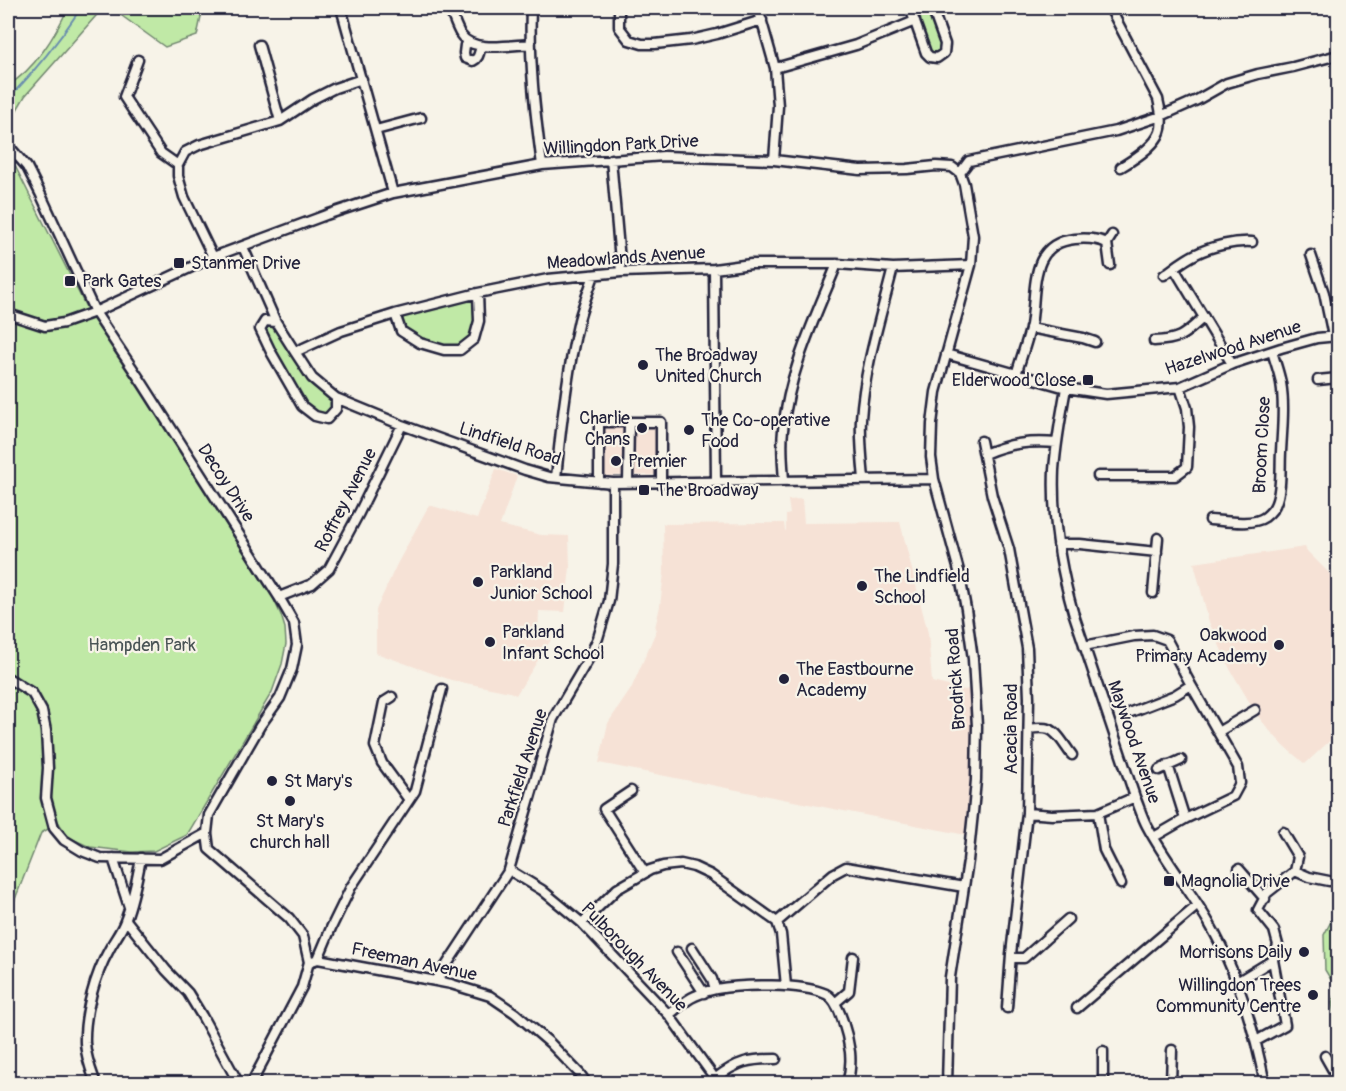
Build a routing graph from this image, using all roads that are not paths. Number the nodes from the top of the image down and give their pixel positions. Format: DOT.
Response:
graph roads {
  1 [pos="341,8"];
  2 [pos="449,8"];
  3 [pos="531,8"];
  4 [pos="619,8"];
  5 [pos="758,8"];
  6 [pos="910,8"];
  7 [pos="932,8"];
  8 [pos="1110,8"];
  9 [pos="762,20"];
  10 [pos="915,21"];
  11 [pos="469,43"];
  12 [pos="530,44"];
  13 [pos="259,45"];
  14 [pos="481,46"];
  15 [pos="1338,55"];
  16 [pos="138,60"];
  17 [pos="774,68"];
  18 [pos="362,79"];
  19 [pos="1161,116"];
  20 [pos="421,118"];
  21 [pos="280,121"];
  22 [pos="376,130"];
  23 [pos="8,145"];
  24 [pos="611,159"];
  25 [pos="774,160"];
  26 [pos="178,165"];
  27 [pos="542,165"];
  28 [pos="1121,167"];
  29 [pos="960,173"];
  30 [pos="393,193"];
  31 [pos="1241,242"];
  32 [pos="1252,242"];
  33 [pos="243,247"];
  34 [pos="1240,253"];
  35 [pos="1311,255"];
  36 [pos="213,257"];
  37 [pos="837,264"];
  38 [pos="971,265"];
  39 [pos="1110,265"];
  40 [pos="893,268"];
  41 [pos="1174,268"];
  42 [pos="714,269"];
  43 [pos="621,272"];
  44 [pos="594,275"];
  45 [pos="1164,275"];
  46 [pos="478,293"];
  47 [pos="95,312"];
  48 [pos="8,314"];
  49 [pos="395,314"];
  50 [pos="1204,317"];
  51 [pos="276,322"];
  52 [pos="1030,328"];
  53 [pos="1336,336"];
  54 [pos="1154,341"];
  55 [pos="1095,342"];
  56 [pos="1272,351"];
  57 [pos="295,352"];
  58 [pos="946,354"];
  59 [pos="1232,364"];
  60 [pos="1016,375"];
  61 [pos="1338,378"];
  62 [pos="1318,380"];
  63 [pos="1180,387"];
  64 [pos="1066,388"];
  65 [pos="336,398"];
  66 [pos="629,422"];
  67 [pos="402,425"];
  68 [pos="981,441"];
  69 [pos="1057,443"];
  70 [pos="984,454"];
  71 [pos="1098,476"];
  72 [pos="556,478"];
  73 [pos="864,479"];
  74 [pos="934,479"];
  75 [pos="784,481"];
  76 [pos="599,482"];
  77 [pos="661,482"];
  78 [pos="716,482"];
  79 [pos="613,483"];
  80 [pos="628,483"];
  81 [pos="1210,520"];
  82 [pos="1158,538"];
  83 [pos="1058,544"];
  84 [pos="1156,552"];
  85 [pos="1153,593"];
  86 [pos="279,597"];
  87 [pos="1084,646"];
  88 [pos="8,678"];
  89 [pos="1191,684"];
  90 [pos="442,689"];
  91 [pos="392,697"];
  92 [pos="1255,710"];
  93 [pos="1131,712"];
  94 [pos="1029,729"];
  95 [pos="1218,732"];
  96 [pos="1072,755"];
  97 [pos="1181,760"];
  98 [pos="1168,765"];
  99 [pos="1159,770"];
  100 [pos="631,791"];
  101 [pos="1135,796"];
  102 [pos="409,800"];
  103 [pos="1027,813"];
  104 [pos="1098,813"];
  105 [pos="1185,819"];
  106 [pos="1283,832"];
  107 [pos="207,833"];
  108 [pos="1154,837"];
  109 [pos="113,858"];
  110 [pos="141,858"];
  111 [pos="1239,869"];
  112 [pos="509,870"];
  113 [pos="1295,871"];
  114 [pos="645,873"];
  115 [pos="1329,881"];
  116 [pos="1121,884"];
  117 [pos="964,887"];
  118 [pos="1264,899"];
  119 [pos="1197,905"];
  120 [pos="130,907"];
  121 [pos="1068,919"];
  122 [pos="126,920"];
  123 [pos="777,922"];
  124 [pos="582,923"];
  125 [pos="692,948"];
  126 [pos="677,952"];
  127 [pos="853,957"];
  128 [pos="1012,958"];
  129 [pos="318,959"];
  130 [pos="1273,960"];
  131 [pos="309,962"];
  132 [pos="436,981"];
  133 [pos="1237,982"];
  134 [pos="786,986"];
  135 [pos="715,989"];
  136 [pos="704,993"];
  137 [pos="835,1003"];
  138 [pos="1007,1008"];
  139 [pos="1077,1008"];
  140 [pos="669,1015"];
  141 [pos="1256,1041"];
  142 [pos="1172,1050"];
  143 [pos="1103,1051"];
  144 [pos="1325,1056"];
  145 [pos="776,1059"];
  146 [pos="1338,1079"];
  147 [pos="718,1081"];
  148 [pos="96,1083"];
  149 [pos="239,1083"];
  150 [pos="251,1083"];
  151 [pos="586,1083"];
  152 [pos="847,1083"];
  153 [pos="947,1083"];
  154 [pos="1103,1083"];
  155 [pos="1171,1083"];
  156 [pos="1266,1083"];
  1 -- 18 [label="street"];
  2 -- 11 [label="street"];
  3 -- 12 [label="street"];
  4 -- 9 [label="street"];
  5 -- 9 [label="street"];
  6 -- 10 [label="street"];
  7 -- 10 [label="street"];
  8 -- 19 [label="street"];
  9 -- 17 [label="street"];
  10 -- 17 [label="street"];
  11 -- 14 [label="street"];
  11 -- 14 [label="street"];
  12 -- 14 [label="street"];
  12 -- 27 [label="street"];
  13 -- 21 [label="street"];
  15 -- 19 [label="street"];
  16 -- 26 [label="street"];
  17 -- 25 [label="street"];
  18 -- 21 [label="street"];
  18 -- 22 [label="street"];
  19 -- 28 [label="street"];
  19 -- 29 [label="street"];
  20 -- 22 [label="street"];
  21 -- 26 [label="street"];
  22 -- 30 [label="street"];
  23 -- 47 [label="street, Decoy Drive"];
  24 -- 25 [label="street, Willingdon Park Drive"];
  24 -- 27 [label="street, Willingdon Park Drive"];
  24 -- 43 [label="street"];
  25 -- 29 [label="street, Willingdon Park Drive"];
  26 -- 36 [label="street"];
  27 -- 30 [label="street, Willingdon Park Drive"];
  29 -- 38 [label="street, Brodrick Road"];
  30 -- 33 [label="street, Willingdon Park Drive"];
  31 -- 32 [label="street"];
  31 -- 34 [label="street"];
  31 -- 41 [label="street"];
  33 -- 36 [label="street, Willingdon Park Drive"];
  33 -- 51 [label="street, Lindfield Road"];
  35 -- 53 [label="street"];
  36 -- 47 [label="street, Willingdon Park Drive"];
  37 -- 40 [label="street, Meadowlands Avenue"];
  37 -- 42 [label="street, Meadowlands Avenue"];
  37 -- 75 [label="street"];
  38 -- 40 [label="street, Meadowlands Avenue"];
  38 -- 58 [label="street, Brodrick Road"];
  39 -- 52 [label="street"];
  40 -- 73 [label="street"];
  41 -- 45 [label="street"];
  41 -- 50 [label="street"];
  42 -- 43 [label="street, Meadowlands Avenue"];
  42 -- 78 [label="street"];
  43 -- 44 [label="street, Meadowlands Avenue"];
  44 -- 46 [label="street, Meadowlands Avenue"];
  44 -- 72 [label="street"];
  46 -- 49 [label="street, Meadowlands Avenue"];
  46 -- 49 [label="street"];
  47 -- 48 [label="street, Willingdon Park Drive"];
  47 -- 86 [label="street, Decoy Drive"];
  49 -- 57 [label="street, Meadowlands Avenue"];
  50 -- 54 [label="street"];
  50 -- 59 [label="street"];
  51 -- 57 [label="street, Lindfield Road"];
  51 -- 65 [label="street"];
  52 -- 55 [label="street"];
  52 -- 60 [label="street"];
  53 -- 56 [label="street, Hazelwood Avenue"];
  56 -- 59 [label="street, Hazelwood Avenue"];
  56 -- 81 [label="street, Broom Close"];
  57 -- 65 [label="street, Lindfield Road"];
  58 -- 60 [label="street, Hazelwood Avenue"];
  58 -- 74 [label="street, Brodrick Road"];
  59 -- 63 [label="street, Hazelwood Avenue"];
  60 -- 64 [label="street, Hazelwood Avenue"];
  61 -- 62 [label="street"];
  63 -- 64 [label="street, Hazelwood Avenue"];
  63 -- 71 [label="street"];
  64 -- 69 [label="street, Maywood Avenue"];
  65 -- 67 [label="street, Lindfield Road"];
  66 -- 76 [label="street"];
  66 -- 77 [label="street"];
  66 -- 80 [label="street"];
  67 -- 72 [label="street, Lindfield Road"];
  67 -- 86 [label="street, Roffrey Avenue"];
  68 -- 70 [label="street, Acacia Road"];
  69 -- 70 [label="street"];
  69 -- 83 [label="street, Maywood Avenue"];
  70 -- 94 [label="street, Acacia Road"];
  72 -- 76 [label="street, Lindfield Road"];
  73 -- 74 [label="street, Lindfield Road"];
  73 -- 75 [label="street, Lindfield Road"];
  74 -- 117 [label="street, Brodrick Road"];
  75 -- 78 [label="street, Lindfield Road"];
  76 -- 79 [label="street, Lindfield Road"];
  77 -- 78 [label="street, Lindfield Road"];
  77 -- 80 [label="street, Lindfield Road"];
  79 -- 80 [label="street, Lindfield Road"];
  79 -- 112 [label="street, Parkfield Avenue"];
  82 -- 84 [label="street"];
  83 -- 84 [label="street"];
  83 -- 87 [label="street, Maywood Avenue"];
  84 -- 85 [label="street"];
  86 -- 107 [label="street, Decoy Drive"];
  87 -- 89 [label="street"];
  87 -- 101 [label="street, Maywood Avenue"];
  88 -- 109 [label="street"];
  89 -- 93 [label="street"];
  89 -- 95 [label="street"];
  90 -- 102 [label="street"];
  91 -- 102 [label="street"];
  92 -- 95 [label="street"];
  94 -- 96 [label="street"];
  94 -- 103 [label="street, Acacia Road"];
  95 -- 105 [label="street"];
  97 -- 98 [label="street"];
  98 -- 99 [label="street"];
  98 -- 105 [label="street"];
  100 -- 114 [label="street"];
  101 -- 104 [label="street"];
  101 -- 108 [label="street, Maywood Avenue"];
  102 -- 129 [label="street"];
  103 -- 104 [label="street"];
  103 -- 128 [label="street, Acacia Road"];
  104 -- 116 [label="street"];
  105 -- 108 [label="street"];
  106 -- 113 [label="street"];
  107 -- 110 [label="street"];
  107 -- 131 [label="street, Decoy Drive"];
  108 -- 119 [label="street, Maywood Avenue"];
  109 -- 110 [label="street"];
  109 -- 120 [label="street"];
  110 -- 120 [label="street"];
  111 -- 118 [label="street"];
  112 -- 124 [label="street, Pulborough Avenue"];
  112 -- 132 [label="street, Parkfield Avenue"];
  113 -- 115 [label="street"];
  113 -- 118 [label="street"];
  114 -- 123 [label="street"];
  114 -- 124 [label="street"];
  117 -- 123 [label="street"];
  117 -- 153 [label="street, Brodrick Road"];
  118 -- 130 [label="street"];
  119 -- 133 [label="street, Maywood Avenue"];
  119 -- 139 [label="street"];
  120 -- 122 [label="street"];
  121 -- 128 [label="street"];
  122 -- 148 [label="street"];
  122 -- 149 [label="street"];
  123 -- 134 [label="street"];
  124 -- 140 [label="street, Pulborough Avenue"];
  125 -- 135 [label="street"];
  126 -- 136 [label="street"];
  127 -- 137 [label="street"];
  128 -- 138 [label="street, Acacia Road"];
  129 -- 131 [label="street, Freeman Avenue"];
  129 -- 132 [label="street, Freeman Avenue"];
  130 -- 133 [label="street"];
  130 -- 141 [label="street"];
  131 -- 150 [label="street"];
  132 -- 151 [label="street, Freeman Avenue"];
  133 -- 141 [label="street, Maywood Avenue"];
  134 -- 135 [label="street"];
  134 -- 137 [label="street"];
  135 -- 136 [label="street"];
  136 -- 140 [label="street"];
  137 -- 152 [label="street"];
  140 -- 147 [label="street, Pulborough Avenue"];
  141 -- 156 [label="street, Maywood Avenue"];
  142 -- 155 [label="street"];
  143 -- 154 [label="street"];
  144 -- 146 [label="street"];
  145 -- 147 [label="street"];
}
